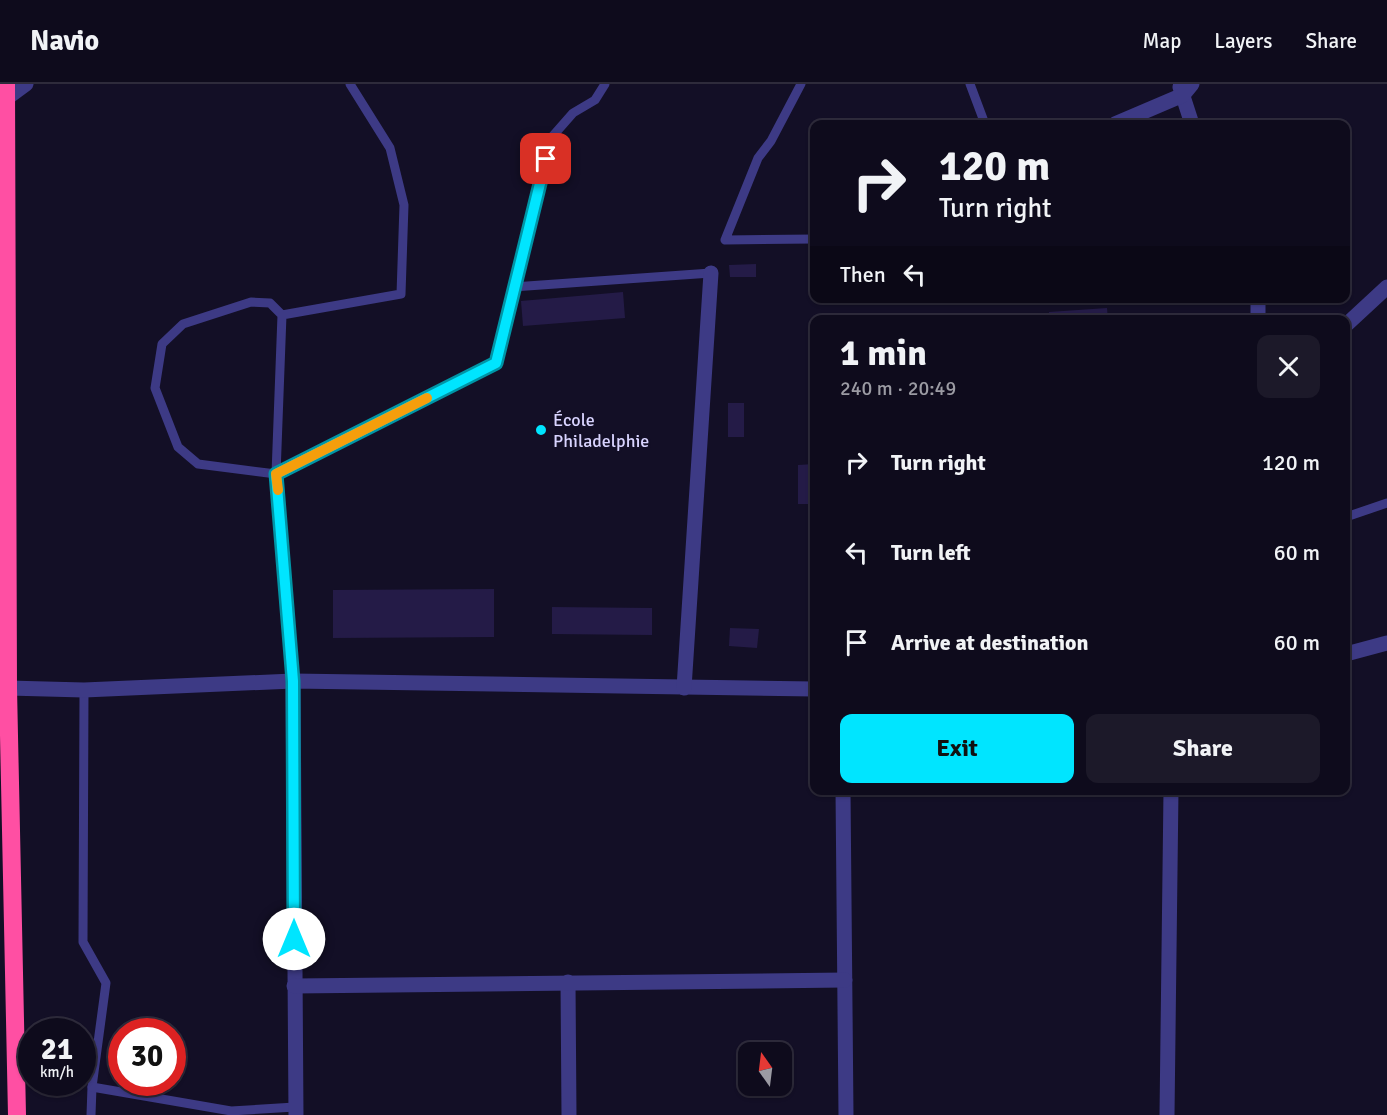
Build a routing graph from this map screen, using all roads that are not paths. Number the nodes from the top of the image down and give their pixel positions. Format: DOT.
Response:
graph roads {
  1 [pos="26,84"];
  2 [pos="350,84"];
  3 [pos="605,84"];
  4 [pos="801,84"];
  5 [pos="970,84"];
  6 [pos="1185,88"];
  7 [pos="7,91"];
  8 [pos="984,120"];
  9 [pos="1123,120"];
  10 [pos="1191,120"];
  11 [pos="810,239"];
  12 [pos="3,254"];
  13 [pos="711,273"];
  14 [pos="513,287"];
  15 [pos="1386,291"];
  16 [pos="282,315"];
  17 [pos="1350,322"];
  18 [pos="276,474"];
  19 [pos="1387,503"];
  20 [pos="1350,516"];
  21 [pos="1387,643"];
  22 [pos="1350,653"];
  23 [pos="293,681"];
  24 [pos="8,688"];
  25 [pos="684,688"];
  26 [pos="810,689"];
  27 [pos="84,690"];
  28 [pos="4,707"];
  29 [pos="843,795"];
  30 [pos="1171,795"];
  31 [pos="7,969"];
  32 [pos="845,980"];
  33 [pos="568,981"];
  34 [pos="294,986"];
  35 [pos="96,1057"];
  36 [pos="96,1088"];
  37 [pos="92,1096"];
  38 [pos="296,1111"];
  39 [pos="16,1115"];
  40 [pos="91,1115"];
  41 [pos="569,1115"];
  42 [pos="846,1115"];
  43 [pos="1167,1115"];
  1 -- 7 [label="street"];
  2 -- 16 [label="lane"];
  3 -- 14 [label="lane"];
  4 -- 11 [label="lane"];
  5 -- 8 [label="lane"];
  6 -- 9 [label="street"];
  6 -- 10 [label="street"];
  7 -- 12 [label="highway"];
  12 -- 24 [label="highway"];
  13 -- 14 [label="lane"];
  13 -- 25 [label="street"];
  14 -- 18 [label="lane"];
  15 -- 17 [label="street"];
  16 -- 18 [label="lane"];
  16 -- 18 [label="lane"];
  18 -- 23 [label="lane"];
  19 -- 20 [label="lane"];
  21 -- 22 [label="street"];
  23 -- 25 [label="street"];
  23 -- 27 [label="street"];
  23 -- 34 [label="street"];
  24 -- 27 [label="street"];
  24 -- 28 [label="highway"];
  25 -- 26 [label="street"];
  27 -- 35 [label="lane"];
  28 -- 31 [label="highway"];
  29 -- 32 [label="street"];
  30 -- 43 [label="street"];
  31 -- 39 [label="highway"];
  32 -- 33 [label="street"];
  32 -- 42 [label="street"];
  33 -- 34 [label="street"];
  33 -- 41 [label="street"];
  34 -- 38 [label="street"];
  36 -- 38 [label="lane"];
  37 -- 40 [label="lane"];
}
